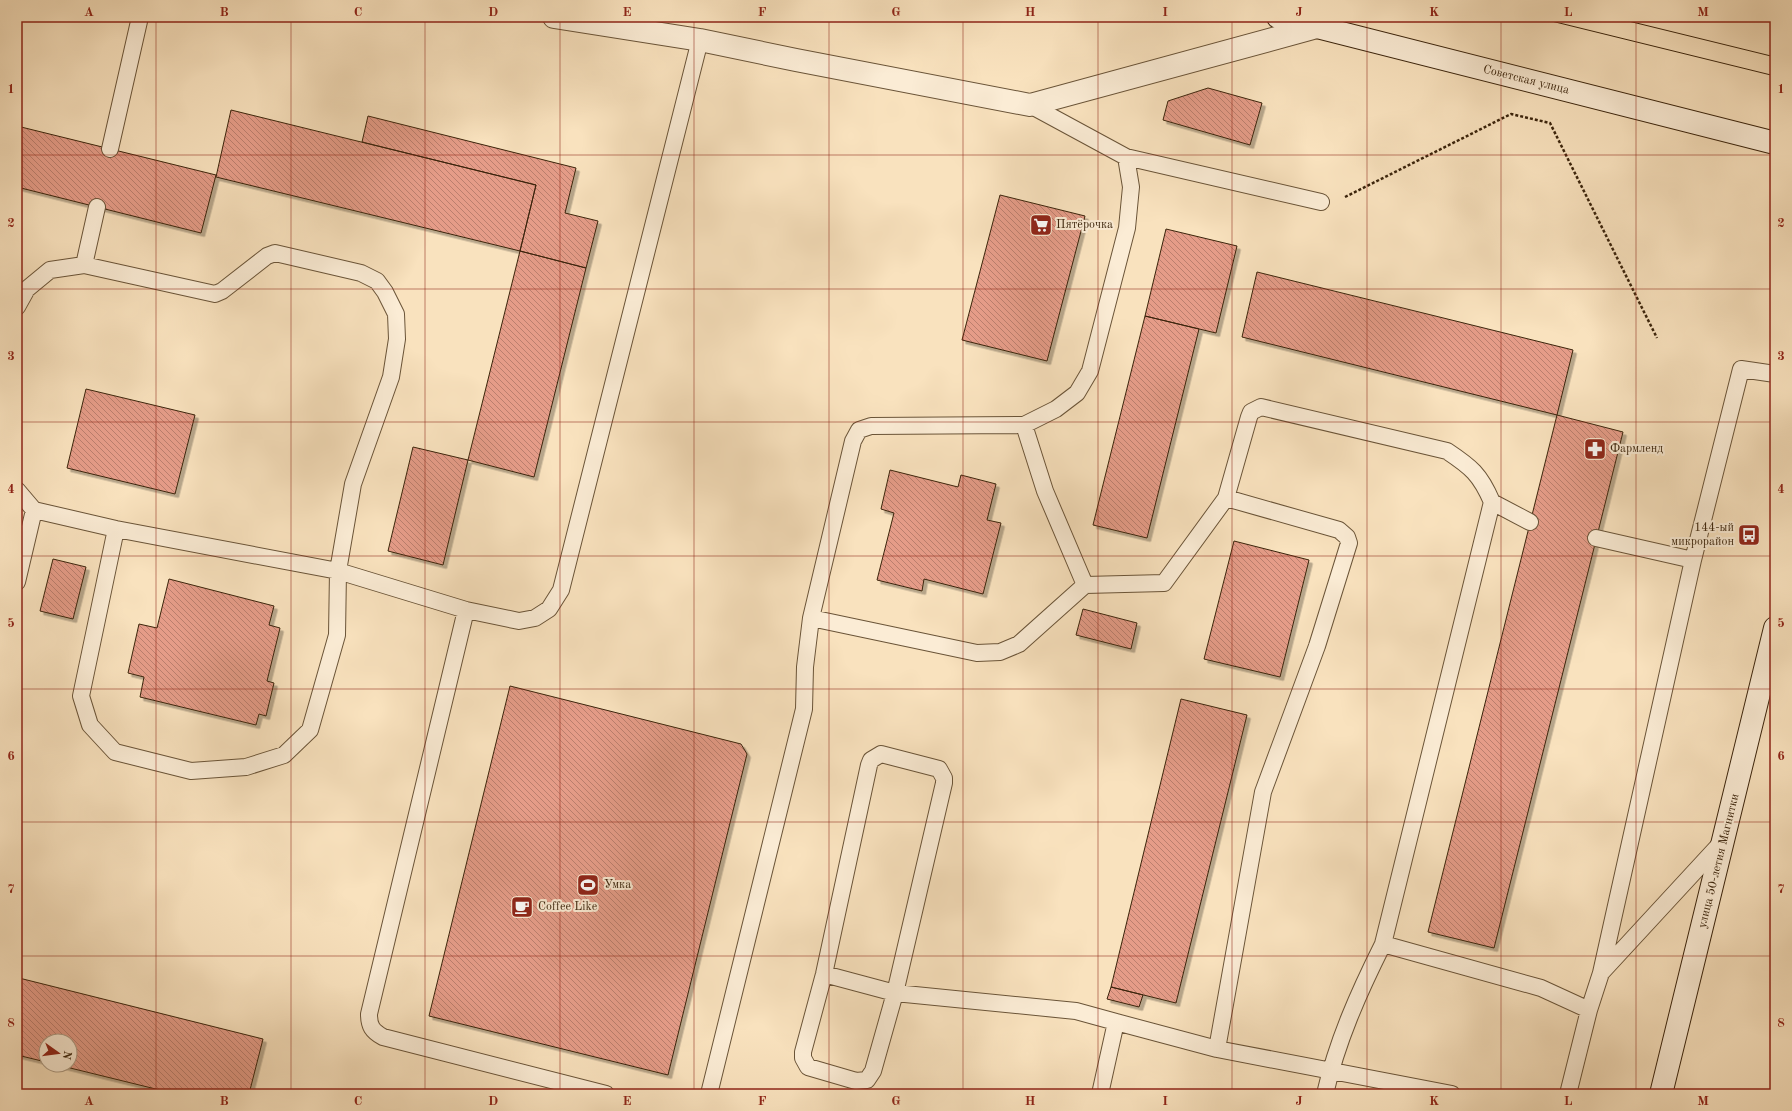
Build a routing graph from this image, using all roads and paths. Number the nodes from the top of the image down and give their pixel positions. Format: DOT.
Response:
graph roads {
  1 [pos="140,17"];
  2 [pos="554,17"];
  3 [pos="1278,17"];
  4 [pos="1317,27"];
  5 [pos="700,40"];
  6 [pos="1030,105"];
  7 [pos="1775,142"];
  8 [pos="110,149"];
  9 [pos="1126,157"];
  10 [pos="1321,202"];
  11 [pos="97,207"];
  12 [pos="84,265"];
  13 [pos="17,307"];
  14 [pos="1657,338"];
  15 [pos="1775,374"];
  16 [pos="1024,425"];
  17 [pos="17,490"];
  18 [pos="1226,498"];
  19 [pos="1492,502"];
  20 [pos="34,510"];
  21 [pos="1530,522"];
  22 [pos="116,529"];
  23 [pos="1596,538"];
  24 [pos="1693,560"];
  25 [pos="338,571"];
  26 [pos="17,582"];
  27 [pos="1085,585"];
  28 [pos="466,610"];
  29 [pos="810,618"];
  30 [pos="1775,628"];
  31 [pos="1724,840"];
  32 [pos="1383,944"];
  33 [pos="1601,973"];
  34 [pos="824,974"];
  35 [pos="895,993"];
  36 [pos="1589,1010"];
  37 [pos="1116,1022"];
  38 [pos="1217,1049"];
  39 [pos="1330,1070"];
  40 [pos="606,1094"];
  41 [pos="709,1094"];
  42 [pos="1100,1094"];
  43 [pos="1324,1094"];
  44 [pos="1452,1094"];
  45 [pos="1568,1094"];
  46 [pos="1661,1094"];
  1 -- 8 [label="lane"];
  2 -- 5 [label="main road"];
  3 -- 4 [label="main road, Советская улица"];
  4 -- 6 [label="main road"];
  4 -- 7 [label="main road, Советская улица"];
  5 -- 6 [label="main road"];
  5 -- 28 [label="lane"];
  6 -- 9 [label="lane"];
  9 -- 10 [label="lane"];
  9 -- 16 [label="lane"];
  10 -- 14 [label="path"];
  11 -- 12 [label="lane"];
  12 -- 13 [label="lane"];
  12 -- 25 [label="lane"];
  15 -- 24 [label="lane"];
  16 -- 27 [label="lane"];
  16 -- 29 [label="lane"];
  17 -- 20 [label="lane"];
  18 -- 19 [label="lane"];
  18 -- 27 [label="lane"];
  18 -- 38 [label="lane"];
  19 -- 21 [label="lane"];
  19 -- 32 [label="lane"];
  20 -- 22 [label="lane"];
  20 -- 26 [label="lane"];
  22 -- 25 [label="lane"];
  22 -- 25 [label="lane"];
  23 -- 24 [label="lane"];
  24 -- 33 [label="lane"];
  25 -- 28 [label="lane"];
  27 -- 29 [label="lane"];
  28 -- 40 [label="lane"];
  29 -- 41 [label="lane"];
  30 -- 31 [label="main road, улица 50-летия Магнитки"];
  31 -- 33 [label="lane"];
  31 -- 46 [label="main road, улица 50-летия Магнитки"];
  32 -- 36 [label="lane"];
  32 -- 39 [label="lane"];
  33 -- 36 [label="lane"];
  34 -- 35 [label="lane"];
  34 -- 35 [label="lane"];
  34 -- 35 [label="lane"];
  35 -- 37 [label="lane"];
  36 -- 45 [label="lane"];
  37 -- 38 [label="lane"];
  37 -- 42 [label="lane"];
  38 -- 39 [label="lane"];
  39 -- 43 [label="lane"];
  39 -- 44 [label="lane"];
}
